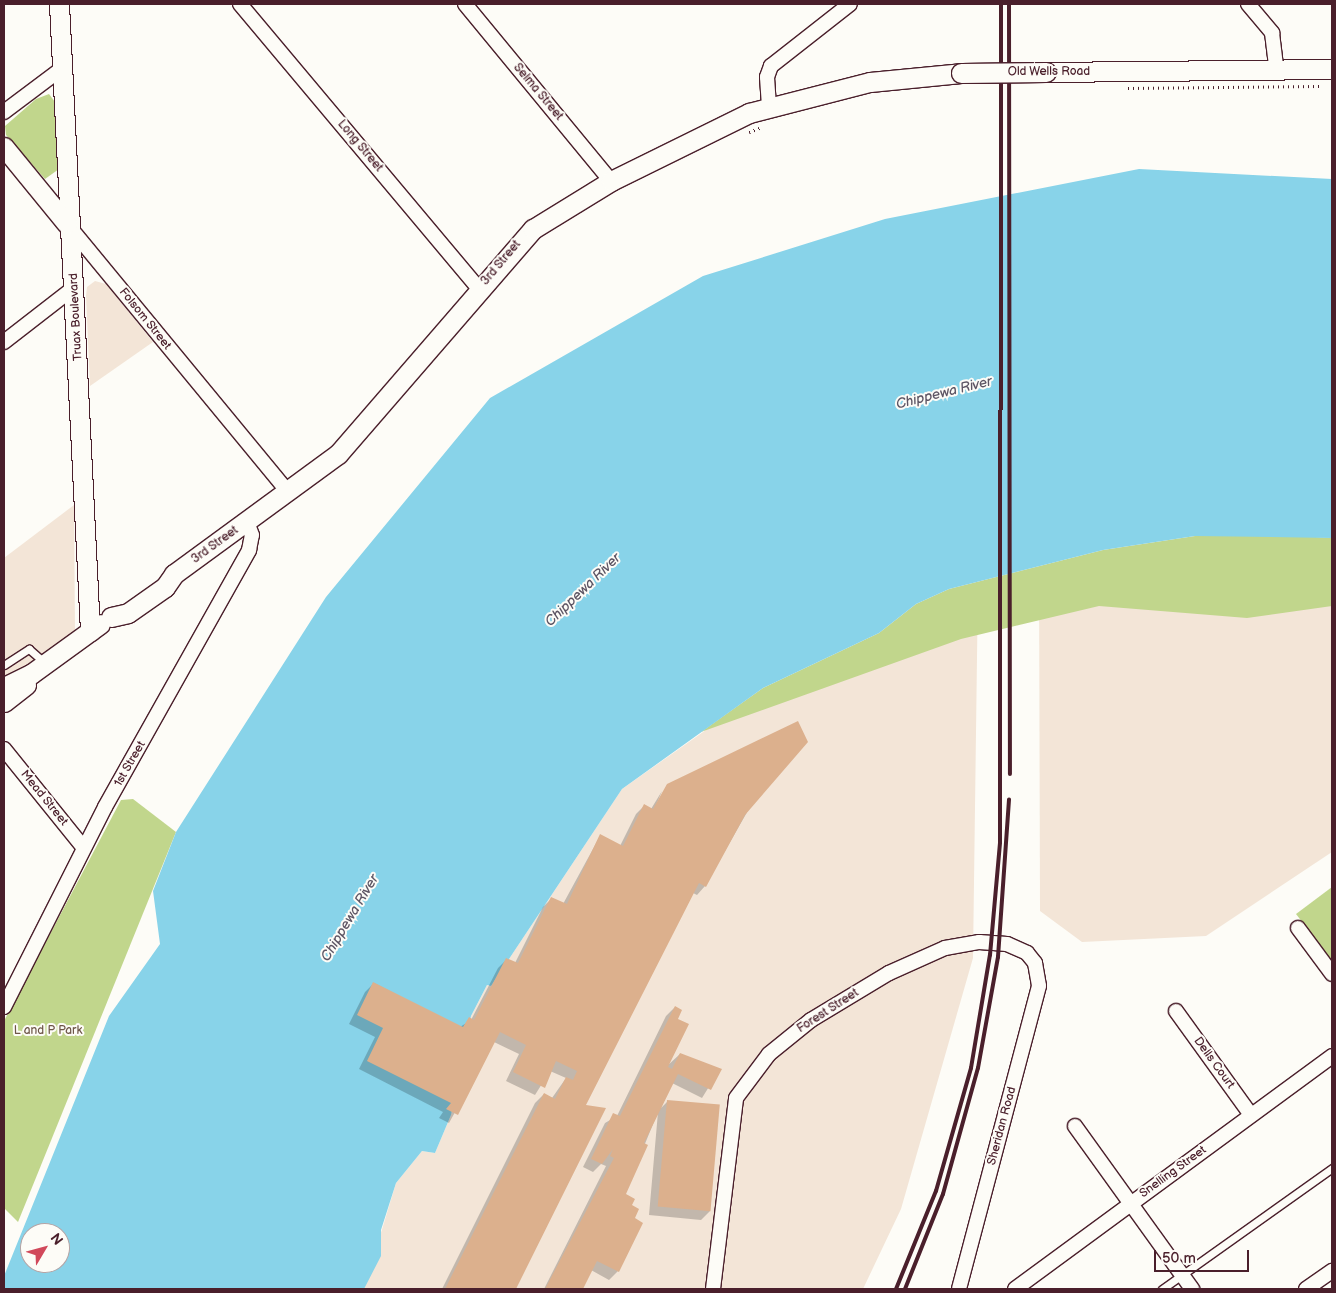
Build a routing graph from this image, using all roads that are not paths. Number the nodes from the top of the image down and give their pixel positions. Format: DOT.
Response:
graph roads {
  1 [pos="59,4"];
  2 [pos="240,4"];
  3 [pos="465,4"];
  4 [pos="850,4"];
  5 [pos="1248,4"];
  6 [pos="60,70"];
  7 [pos="1332,70"];
  8 [pos="1277,72"];
  9 [pos="4,112"];
  10 [pos="770,115"];
  11 [pos="4,147"];
  12 [pos="611,181"];
  13 [pos="67,224"];
  14 [pos="75,287"];
  15 [pos="479,289"];
  16 [pos="4,342"];
  17 [pos="287,491"];
  18 [pos="247,522"];
  19 [pos="90,631"];
  20 [pos="4,666"];
  21 [pos="38,669"];
  22 [pos="4,687"];
  23 [pos="4,702"];
  24 [pos="4,749"];
  25 [pos="84,848"];
  26 [pos="1298,928"];
  27 [pos="1035,962"];
  28 [pos="1332,974"];
  29 [pos="4,1007"];
  30 [pos="1176,1011"];
  31 [pos="1332,1056"];
  32 [pos="1251,1115"];
  33 [pos="1075,1126"];
  34 [pos="1332,1168"];
  35 [pos="1131,1203"];
  36 [pos="1332,1271"];
  37 [pos="1182,1275"];
  38 [pos="713,1289"];
  39 [pos="959,1289"];
  40 [pos="1015,1289"];
  41 [pos="1162,1289"];
  42 [pos="1192,1289"];
  43 [pos="1306,1289"];
  1 -- 6 [label="street, Truax Boulevard"];
  2 -- 15 [label="street, Long Street"];
  3 -- 12 [label="street, Selma Street"];
  4 -- 10 [label="street"];
  5 -- 8 [label="street"];
  6 -- 9 [label="street"];
  6 -- 13 [label="street, Truax Boulevard"];
  7 -- 8 [label="street, Old Wells Road"];
  8 -- 10 [label="street, Old Wells Road, bridge"];
  10 -- 12 [label="street, 3rd Street"];
  11 -- 13 [label="street, Folsom Street"];
  12 -- 15 [label="street, 3rd Street"];
  13 -- 14 [label="street, Truax Boulevard"];
  13 -- 17 [label="street, Folsom Street"];
  14 -- 16 [label="street"];
  14 -- 19 [label="street, Truax Boulevard"];
  15 -- 17 [label="street, 3rd Street"];
  17 -- 18 [label="street, 3rd Street"];
  18 -- 19 [label="street, 3rd Street"];
  18 -- 25 [label="street, 1st Street"];
  19 -- 21 [label="street, 3rd Street"];
  20 -- 21 [label="lane"];
  21 -- 22 [label="street, 3rd Street"];
  21 -- 23 [label="street, 3rd Street"];
  24 -- 25 [label="street, Mead Street"];
  25 -- 29 [label="street, 1st Street"];
  26 -- 28 [label="street"];
  27 -- 38 [label="street, Forest Street"];
  27 -- 39 [label="street, Sheridan Road"];
  30 -- 32 [label="street, Dells Court"];
  31 -- 32 [label="street, Snelling Street"];
  32 -- 35 [label="street, Snelling Street"];
  33 -- 35 [label="street"];
  34 -- 37 [label="lane"];
  35 -- 37 [label="street"];
  35 -- 40 [label="street, Snelling Street"];
  36 -- 43 [label="street"];
  37 -- 41 [label="lane"];
  37 -- 42 [label="street"];
}
